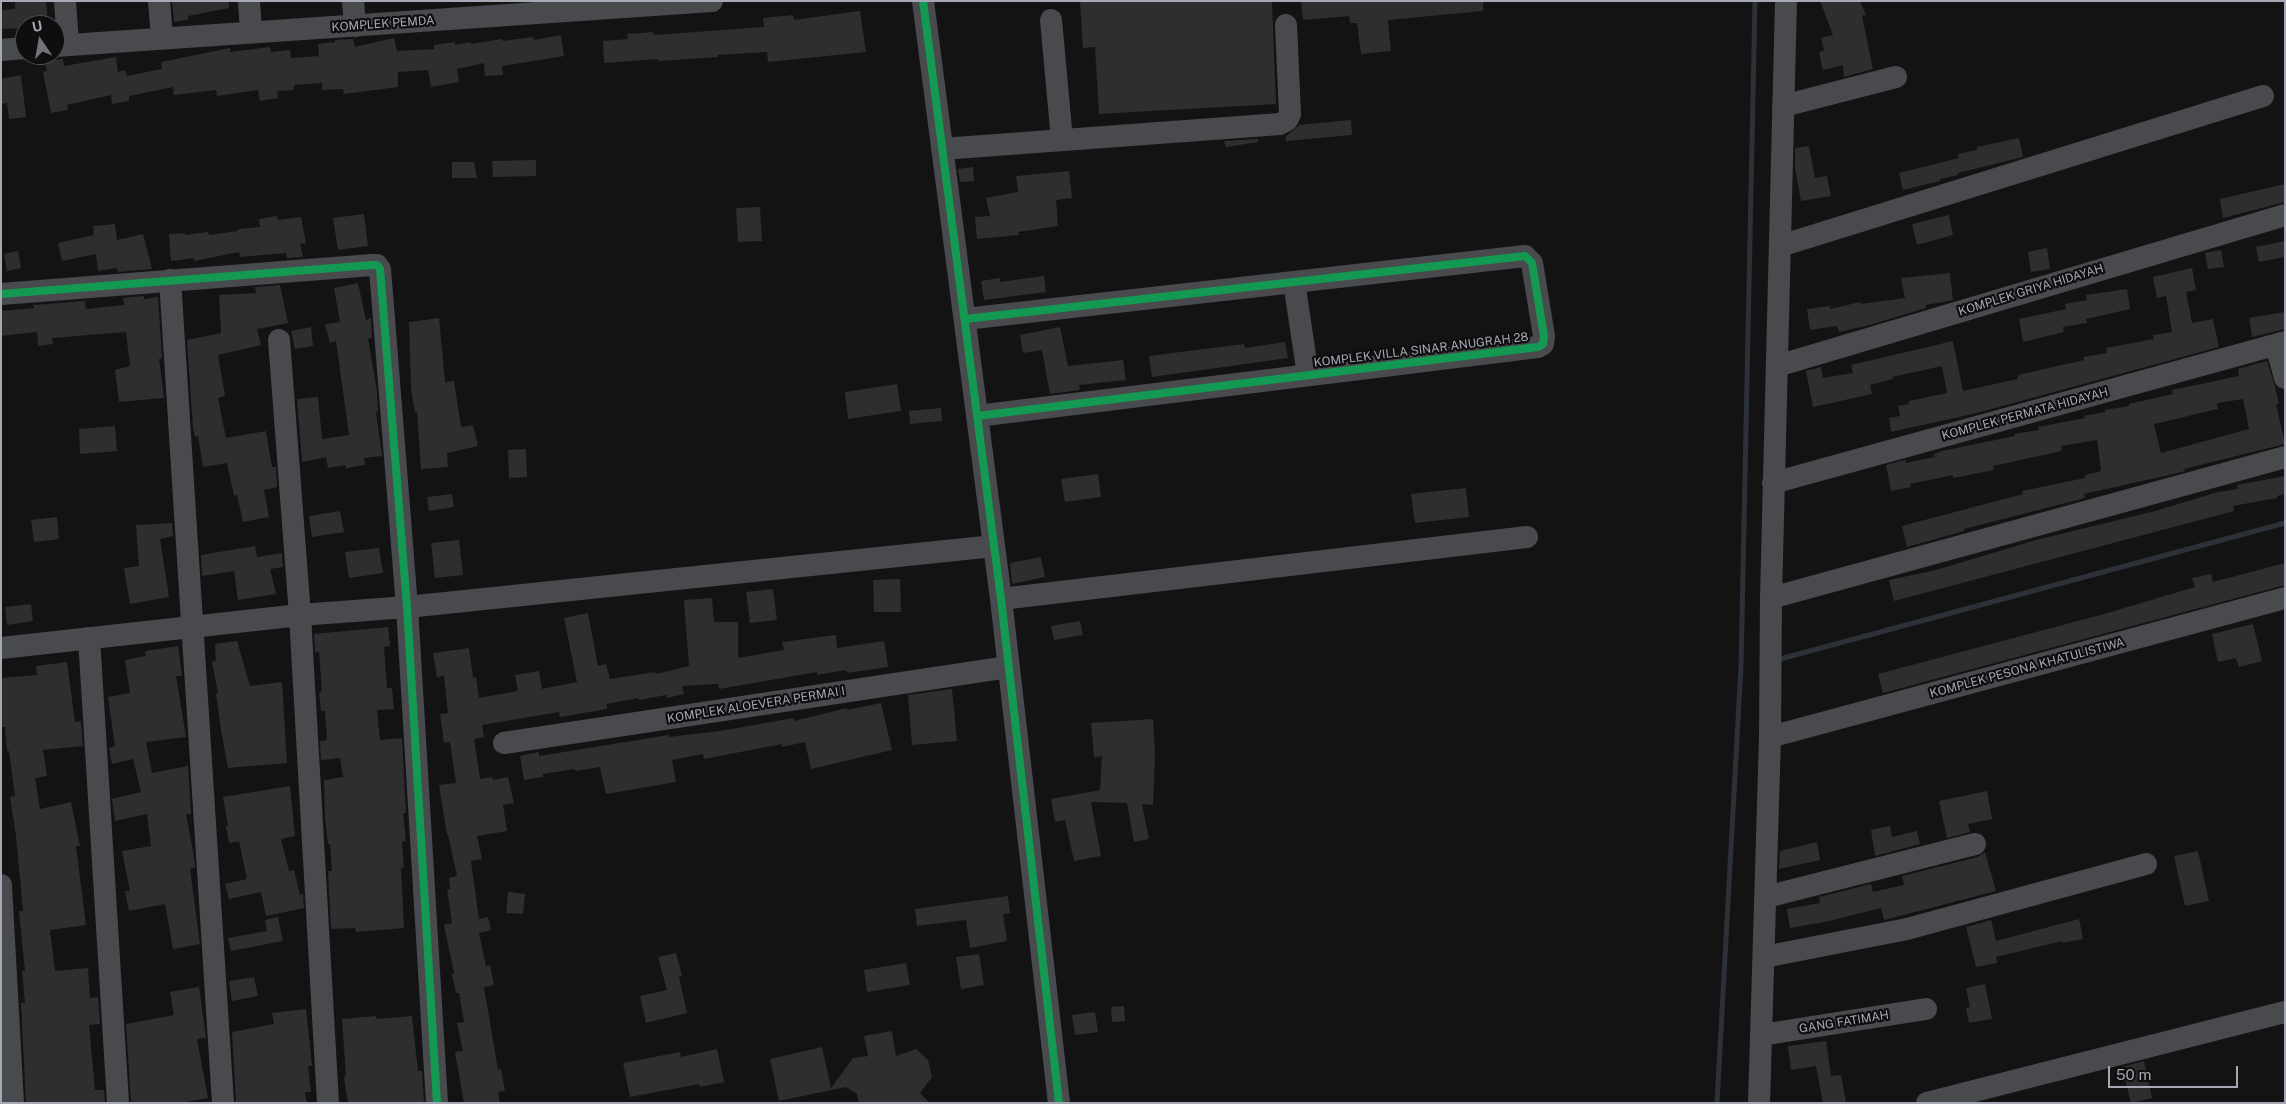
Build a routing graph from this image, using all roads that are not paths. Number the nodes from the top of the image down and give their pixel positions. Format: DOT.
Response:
graph roads {
  1 [pos="65,1"];
  2 [pos="159,1"];
  3 [pos="249,1"];
  4 [pos="353,1"];
  5 [pos="712,1"];
  6 [pos="923,1"];
  7 [pos="1786,1"];
  8 [pos="64,15"];
  9 [pos="1051,20"];
  10 [pos="1286,25"];
  11 [pos="355,26"];
  12 [pos="251,32"];
  13 [pos="162,38"];
  14 [pos="65,45"];
  15 [pos="15,49"];
  16 [pos="1,50"];
  17 [pos="1896,77"];
  18 [pos="2263,96"];
  19 [pos="1783,106"];
  20 [pos="1062,140"];
  21 [pos="942,150"];
  22 [pos="2285,215"];
  23 [pos="1780,246"];
  24 [pos="170,280"];
  25 [pos="1294,282"];
  26 [pos="1,294"];
  27 [pos="965,319"];
  28 [pos="279,340"];
  29 [pos="2280,344"];
  30 [pos="1777,366"];
  31 [pos="1308,375"];
  32 [pos="2285,378"];
  33 [pos="977,416"];
  34 [pos="2285,457"];
  35 [pos="1774,483"];
  36 [pos="1527,536"];
  37 [pos="994,546"];
  38 [pos="1770,598"];
  39 [pos="2285,598"];
  40 [pos="1001,599"];
  41 [pos="406,607"];
  42 [pos="300,615"];
  43 [pos="192,628"];
  44 [pos="89,638"];
  45 [pos="1,648"];
  46 [pos="1008,667"];
  47 [pos="1770,737"];
  48 [pos="504,743"];
  49 [pos="1975,844"];
  50 [pos="2146,864"];
  51 [pos="1,885"];
  52 [pos="1766,897"];
  53 [pos="1764,957"];
  54 [pos="1926,1010"];
  55 [pos="2285,1012"];
  56 [pos="1761,1035"];
  57 [pos="13,1103"];
  58 [pos="118,1103"];
  59 [pos="223,1103"];
  60 [pos="328,1103"];
  61 [pos="437,1103"];
  62 [pos="1059,1103"];
  63 [pos="1759,1103"];
  64 [pos="1927,1103"];
  1 -- 8 [label="street"];
  2 -- 13 [label="street"];
  3 -- 12 [label="street"];
  4 -- 11 [label="street"];
  5 -- 11 [label="street, KOMPLEK PEMDA"];
  6 -- 21 [label="street"];
  7 -- 19 [label="street"];
  9 -- 20 [label="street"];
  10 -- 20 [label="street"];
  11 -- 12 [label="street, KOMPLEK PEMDA"];
  12 -- 13 [label="street, KOMPLEK PEMDA"];
  13 -- 14 [label="street, KOMPLEK PEMDA"];
  15 -- 16 [label="street"];
  17 -- 19 [label="street"];
  18 -- 23 [label="street"];
  19 -- 23 [label="street"];
  20 -- 21 [label="street"];
  21 -- 27 [label="street"];
  22 -- 30 [label="street, KOMPLEK GRIYA HIDAYAH"];
  23 -- 30 [label="street"];
  24 -- 26 [label="street"];
  24 -- 41 [label="street"];
  24 -- 43 [label="street"];
  25 -- 27 [label="street, KOMPLEK VILLA SINAR ANUGRAH 28"];
  25 -- 31 [label="street"];
  25 -- 31 [label="street, KOMPLEK VILLA SINAR ANUGRAH 28"];
  27 -- 33 [label="street"];
  28 -- 42 [label="street"];
  29 -- 32 [label="street"];
  29 -- 35 [label="street, KOMPLEK PERMATA HIDAYAH"];
  30 -- 35 [label="street"];
  31 -- 33 [label="street, KOMPLEK VILLA SINAR ANUGRAH 28"];
  33 -- 37 [label="street"];
  34 -- 38 [label="street"];
  35 -- 38 [label="street"];
  36 -- 40 [label="street"];
  37 -- 40 [label="street"];
  37 -- 41 [label="street"];
  38 -- 47 [label="street"];
  39 -- 47 [label="street, KOMPLEK PESONA KHATULISTIWA"];
  40 -- 46 [label="street"];
  41 -- 42 [label="street"];
  41 -- 61 [label="street"];
  42 -- 43 [label="street"];
  42 -- 60 [label="street"];
  43 -- 44 [label="street"];
  43 -- 59 [label="street"];
  44 -- 45 [label="street"];
  44 -- 58 [label="street"];
  46 -- 48 [label="street, KOMPLEK ALOEVERA PERMAI I"];
  46 -- 62 [label="street"];
  47 -- 52 [label="street"];
  49 -- 52 [label="street"];
  50 -- 53 [label="street"];
  51 -- 57 [label="street"];
  52 -- 53 [label="street"];
  53 -- 56 [label="street"];
  54 -- 56 [label="street, GANG FATIMAH"];
  55 -- 64 [label="street"];
  56 -- 63 [label="street"];
}
